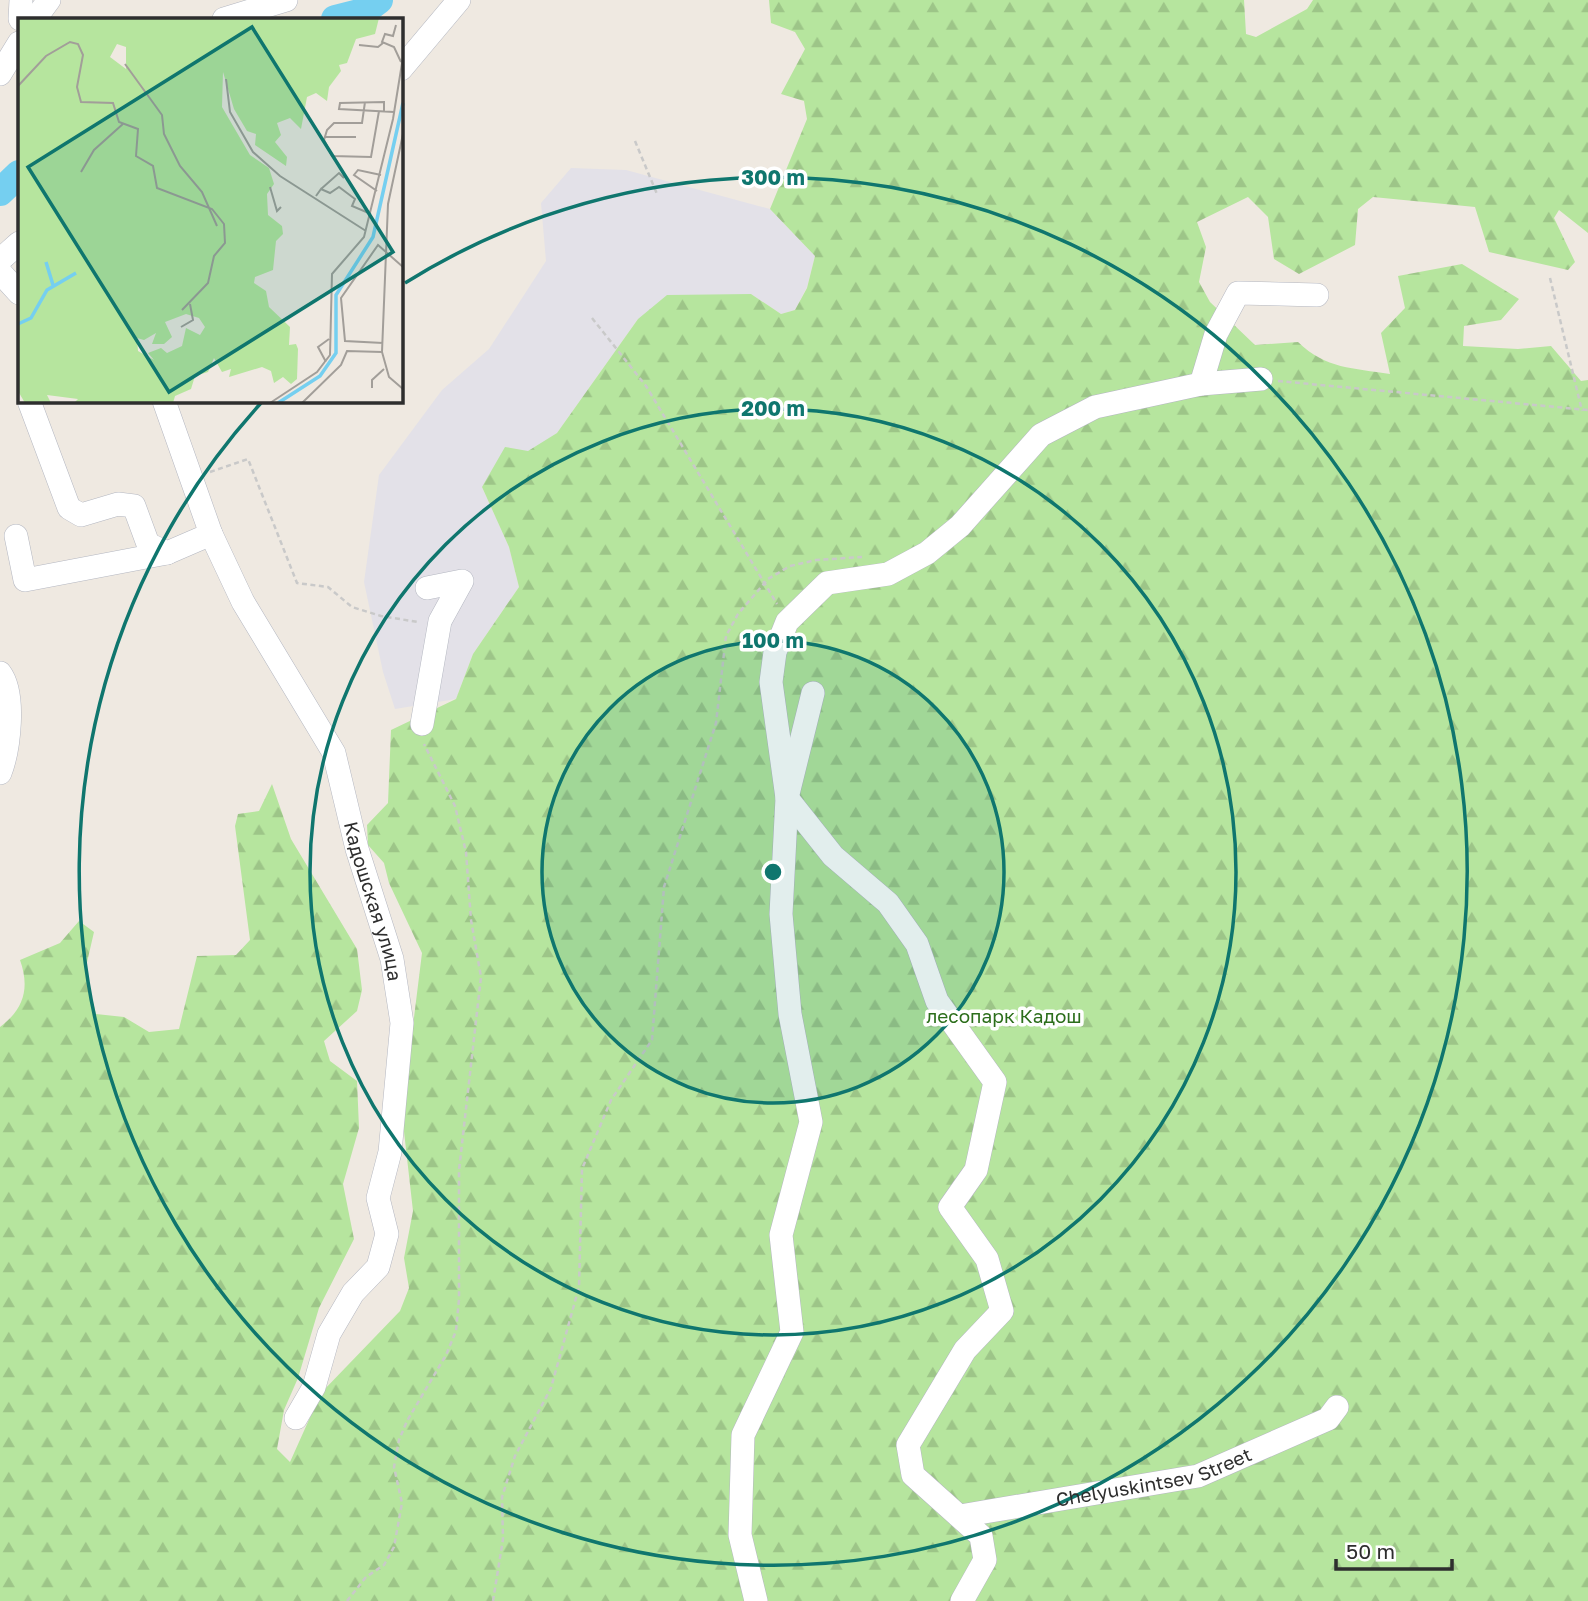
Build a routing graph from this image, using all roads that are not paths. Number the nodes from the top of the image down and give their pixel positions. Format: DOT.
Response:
graph roads {
  1 [pos="21,0"];
  2 [pos="48,0"];
  3 [pos="286,0"];
  4 [pos="459,0"];
  5 [pos="20,18"];
  6 [pos="37,18"];
  7 [pos="227,18"];
  8 [pos="18,45"];
  9 [pos="403,64"];
  10 [pos="0,74"];
  11 [pos="18,244"];
  12 [pos="0,260"];
  13 [pos="0,272"];
  14 [pos="18,292"];
  15 [pos="1317,295"];
  16 [pos="1261,379"];
  17 [pos="1201,384"];
  18 [pos="29,402"];
  19 [pos="164,402"];
  20 [pos="211,534"];
  21 [pos="16,536"];
  22 [pos="167,553"];
  23 [pos="427,588"];
  24 [pos="0,673"];
  25 [pos="813,693"];
  26 [pos="422,724"];
  27 [pos="0,773"];
  28 [pos="788,798"];
  29 [pos="1337,1407"];
  30 [pos="296,1418"];
  31 [pos="960,1516"];
  32 [pos="756,1601"];
  33 [pos="962,1601"];
  1 -- 5 [label="street"];
  2 -- 6 [label="street"];
  3 -- 7 [label="street"];
  4 -- 9 [label="street"];
  8 -- 10 [label="street"];
  11 -- 12 [label="street"];
  13 -- 14 [label="street"];
  15 -- 17 [label="street"];
  16 -- 17 [label="street"];
  17 -- 28 [label="street"];
  18 -- 22 [label="street"];
  19 -- 20 [label="street, Кадошская улица"];
  20 -- 22 [label="street"];
  20 -- 30 [label="street, Кадошская улица"];
  21 -- 22 [label="street"];
  23 -- 26 [label="street"];
  24 -- 27 [label="street"];
  25 -- 28 [label="street"];
  28 -- 31 [label="street"];
  28 -- 32 [label="street"];
  29 -- 31 [label="street, Chelyuskintsev Street"];
  31 -- 33 [label="street"];
}
